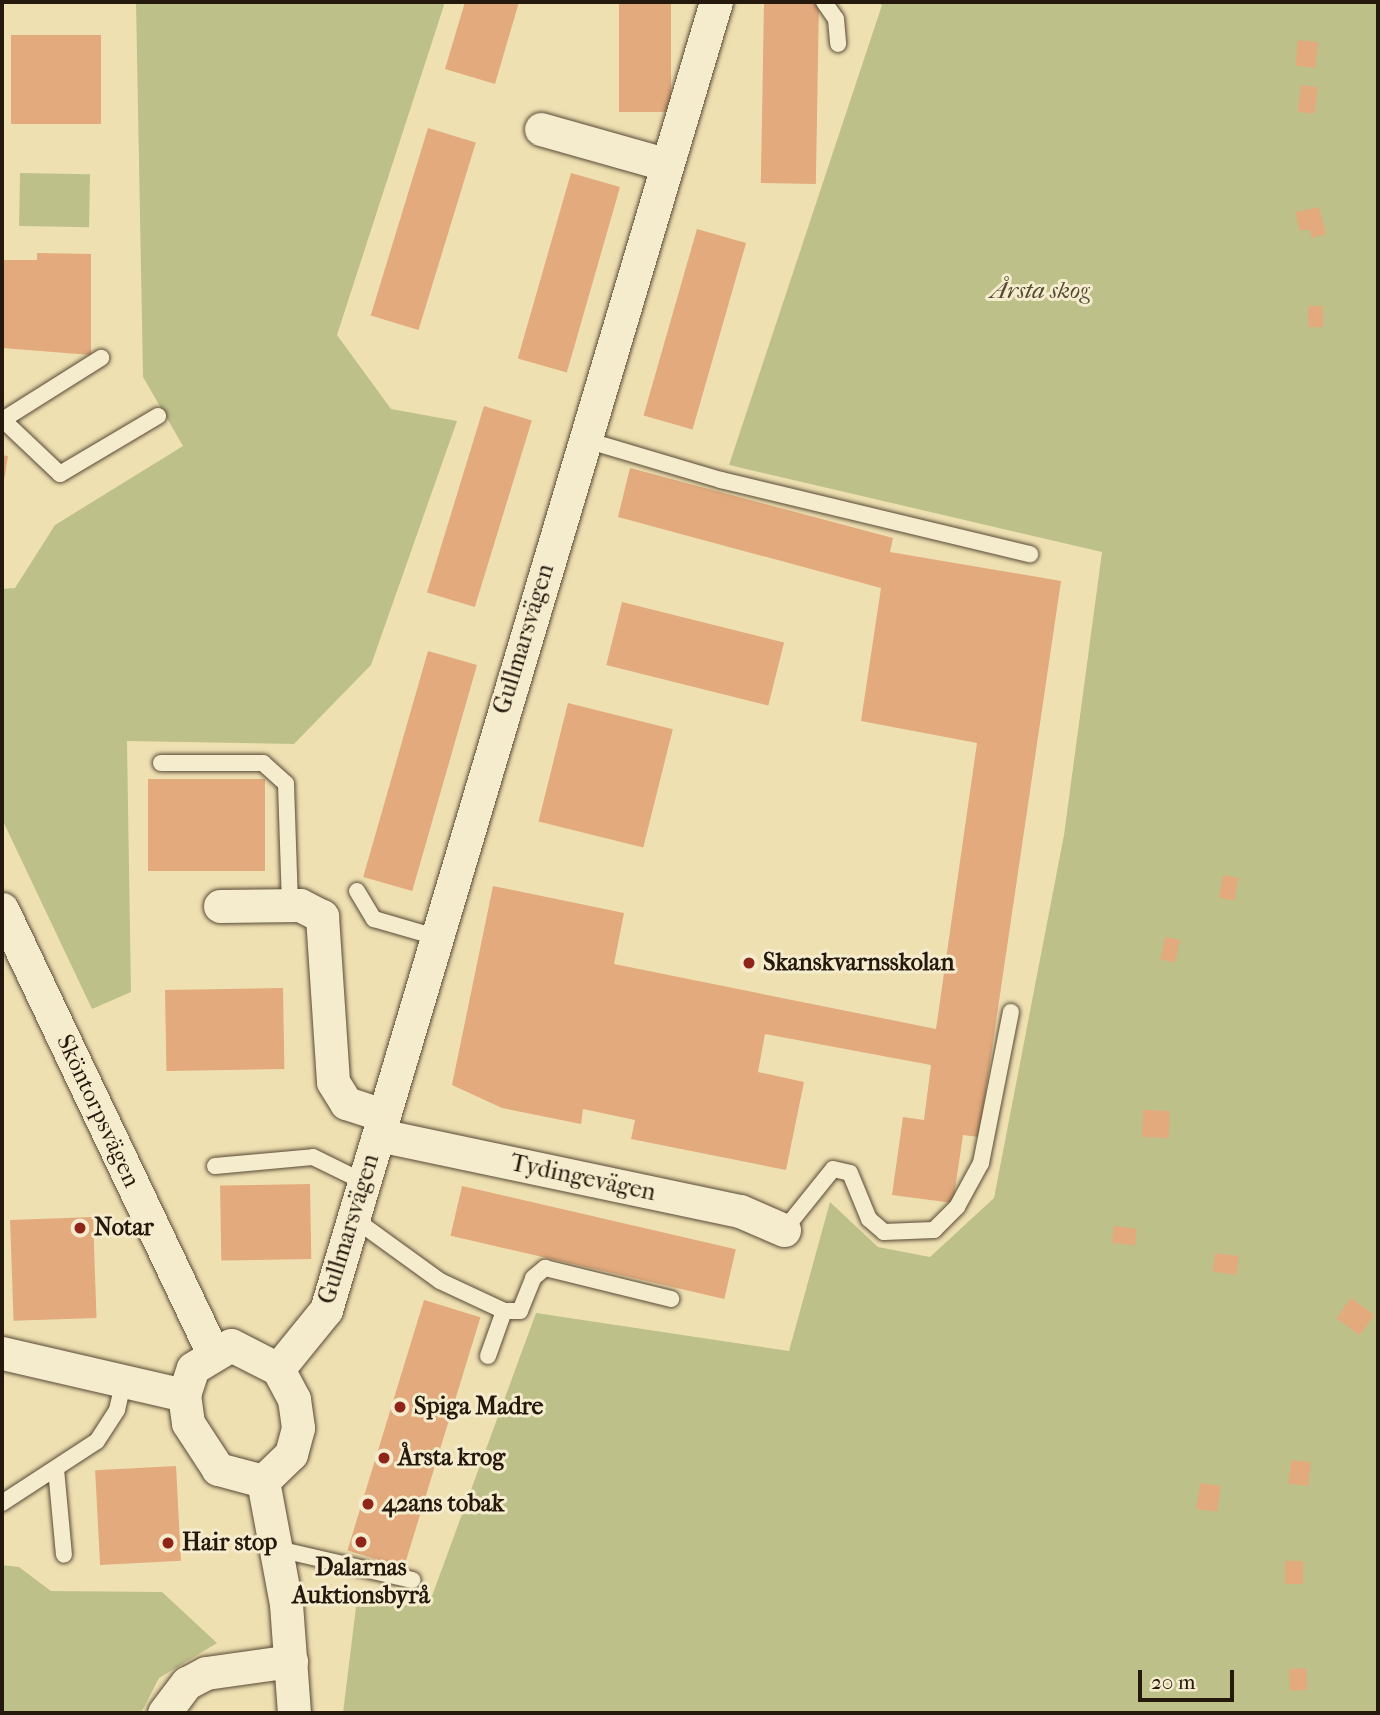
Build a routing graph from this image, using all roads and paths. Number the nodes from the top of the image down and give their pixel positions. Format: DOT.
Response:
graph roads {
  1 [pos="716,2"];
  2 [pos="824,2"];
  3 [pos="838,44"];
  4 [pos="541,129"];
  5 [pos="666,164"];
  6 [pos="102,358"];
  7 [pos="158,415"];
  8 [pos="3,419"];
  9 [pos="586,440"];
  10 [pos="1030,554"];
  11 [pos="161,763"];
  12 [pos="357,891"];
  13 [pos="290,904"];
  14 [pos="220,906"];
  15 [pos="4,918"];
  16 [pos="436,937"];
  17 [pos="1012,1012"];
  18 [pos="381,1125"];
  19 [pos="215,1166"];
  20 [pos="364,1182"];
  21 [pos="353,1218"];
  22 [pos="784,1230"];
  23 [pos="671,1299"];
  24 [pos="504,1311"];
  25 [pos="212,1351"];
  26 [pos="2,1353"];
  27 [pos="488,1356"];
  28 [pos="278,1369"];
  29 [pos="124,1380"];
  30 [pos="184,1395"];
  31 [pos="56,1469"];
  32 [pos="263,1481"];
  33 [pos="2,1503"];
  34 [pos="278,1549"];
  35 [pos="64,1555"];
  36 [pos="412,1580"];
  37 [pos="291,1661"];
  38 [pos="164,1713"];
  39 [pos="294,1713"];
  1 -- 5 [label="street, Gullmarsvägen"];
  2 -- 3 [label="lane"];
  4 -- 5 [label="street"];
  5 -- 9 [label="street, Gullmarsvägen"];
  6 -- 8 [label="lane"];
  7 -- 8 [label="lane"];
  9 -- 10 [label="lane"];
  9 -- 16 [label="street, Gullmarsvägen"];
  11 -- 13 [label="lane"];
  12 -- 16 [label="lane"];
  13 -- 14 [label="street"];
  13 -- 18 [label="street"];
  15 -- 25 [label="street, Sköntorpsvägen"];
  16 -- 18 [label="street, Gullmarsvägen"];
  17 -- 22 [label="lane"];
  18 -- 20 [label="street, Gullmarsvägen"];
  18 -- 22 [label="street, Tydingevägen"];
  19 -- 20 [label="lane"];
  20 -- 21 [label="street, Gullmarsvägen"];
  21 -- 24 [label="lane"];
  21 -- 28 [label="street, Gullmarsvägen"];
  23 -- 24 [label="lane"];
  24 -- 27 [label="lane"];
  25 -- 28 [label="street"];
  25 -- 30 [label="street"];
  26 -- 29 [label="street"];
  28 -- 32 [label="street"];
  29 -- 30 [label="street"];
  29 -- 31 [label="lane"];
  30 -- 32 [label="street"];
  31 -- 33 [label="lane"];
  31 -- 35 [label="lane"];
  32 -- 34 [label="street"];
  34 -- 36 [label="lane"];
  34 -- 37 [label="street"];
  37 -- 38 [label="street"];
  37 -- 39 [label="street"];
}
